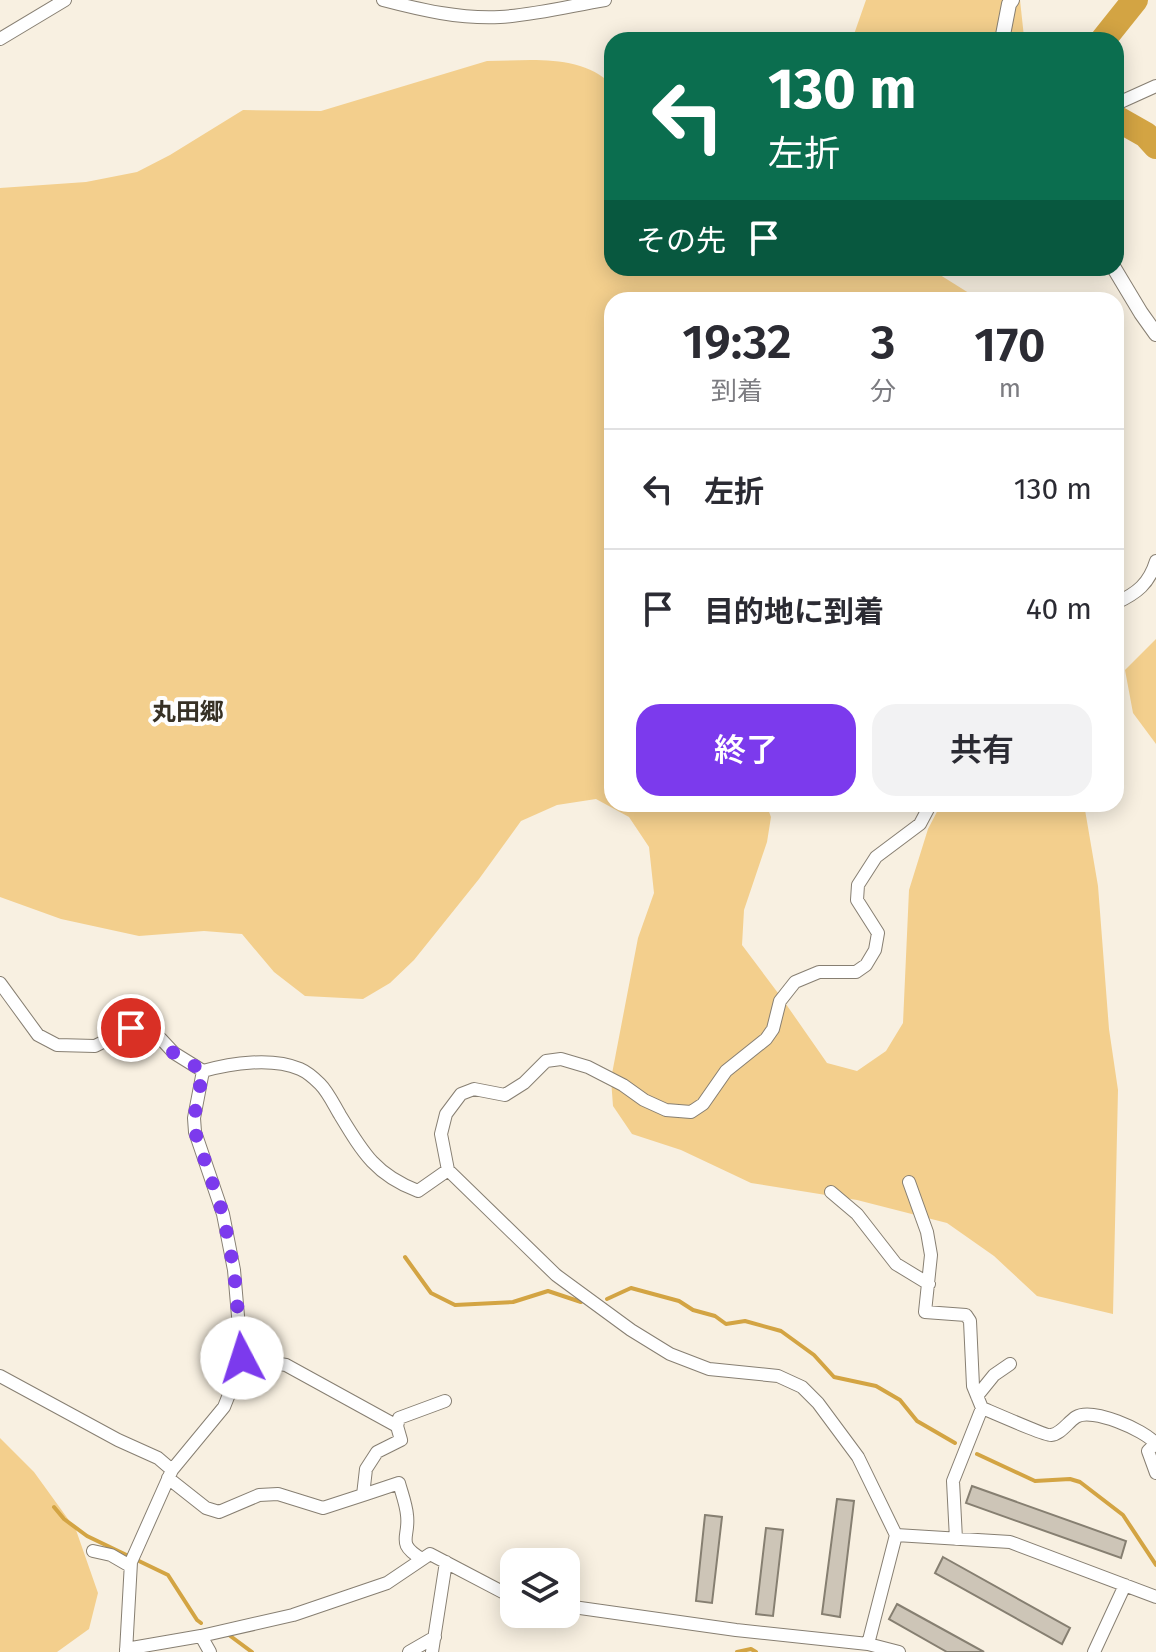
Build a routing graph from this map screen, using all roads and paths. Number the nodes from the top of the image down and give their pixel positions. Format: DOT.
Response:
graph roads {
  1 [pos="65,0"];
  2 [pos="383,0"];
  3 [pos="605,0"];
  4 [pos="1009,1"];
  5 [pos="1003,32"];
  6 [pos="0,39"];
  7 [pos="1156,86"];
  8 [pos="1124,100"];
  9 [pos="1119,276"];
  10 [pos="1156,334"];
  11 [pos="1156,561"];
  12 [pos="1124,599"];
  13 [pos="926,812"];
  14 [pos="0,983"];
  15 [pos="203,1071"];
  16 [pos="448,1170"];
  17 [pos="909,1182"];
  18 [pos="831,1192"];
  19 [pos="929,1284"];
  20 [pos="242,1358"];
  21 [pos="1010,1364"];
  22 [pos="0,1376"];
  23 [pos="445,1401"];
  24 [pos="980,1402"];
  25 [pos="397,1426"];
  26 [pos="1156,1443"];
  27 [pos="1156,1473"];
  28 [pos="170,1474"];
  29 [pos="363,1495"];
  30 [pos="896,1535"];
  31 [pos="956,1539"];
  32 [pos="93,1551"];
  33 [pos="422,1559"];
  34 [pos="132,1561"];
  35 [pos="446,1562"];
  36 [pos="1125,1585"];
  37 [pos="500,1591"];
  38 [pos="1156,1597"];
  39 [pos="580,1608"];
  40 [pos="201,1636"];
  41 [pos="435,1637"];
  42 [pos="868,1644"];
  43 [pos="126,1651"];
  44 [pos="210,1652"];
  45 [pos="409,1652"];
  46 [pos="432,1652"];
  47 [pos="899,1652"];
  48 [pos="1094,1652"];
  1 -- 6 [label="street"];
  2 -- 3 [label="street"];
  4 -- 5 [label="street"];
  7 -- 8 [label="street"];
  9 -- 10 [label="street"];
  11 -- 12 [label="street"];
  13 -- 16 [label="street"];
  14 -- 15 [label="street"];
  15 -- 16 [label="street"];
  15 -- 20 [label="street"];
  16 -- 30 [label="street"];
  17 -- 19 [label="street"];
  18 -- 19 [label="street"];
  19 -- 24 [label="street"];
  20 -- 25 [label="street"];
  20 -- 28 [label="street"];
  21 -- 24 [label="street"];
  22 -- 28 [label="street"];
  23 -- 25 [label="street"];
  24 -- 26 [label="street"];
  24 -- 31 [label="street"];
  25 -- 29 [label="street"];
  26 -- 27 [label="street"];
  28 -- 29 [label="street"];
  28 -- 34 [label="street"];
  29 -- 33 [label="street"];
  30 -- 31 [label="street"];
  30 -- 42 [label="street"];
  31 -- 36 [label="street"];
  32 -- 34 [label="street"];
  33 -- 35 [label="street"];
  33 -- 40 [label="street"];
  34 -- 43 [label="street"];
  35 -- 37 [label="street"];
  35 -- 41 [label="street"];
  36 -- 38 [label="street"];
  36 -- 48 [label="street"];
  39 -- 42 [label="street"];
  40 -- 43 [label="street"];
  40 -- 44 [label="street"];
  41 -- 45 [label="street"];
  41 -- 46 [label="street"];
  42 -- 47 [label="street"];
}
